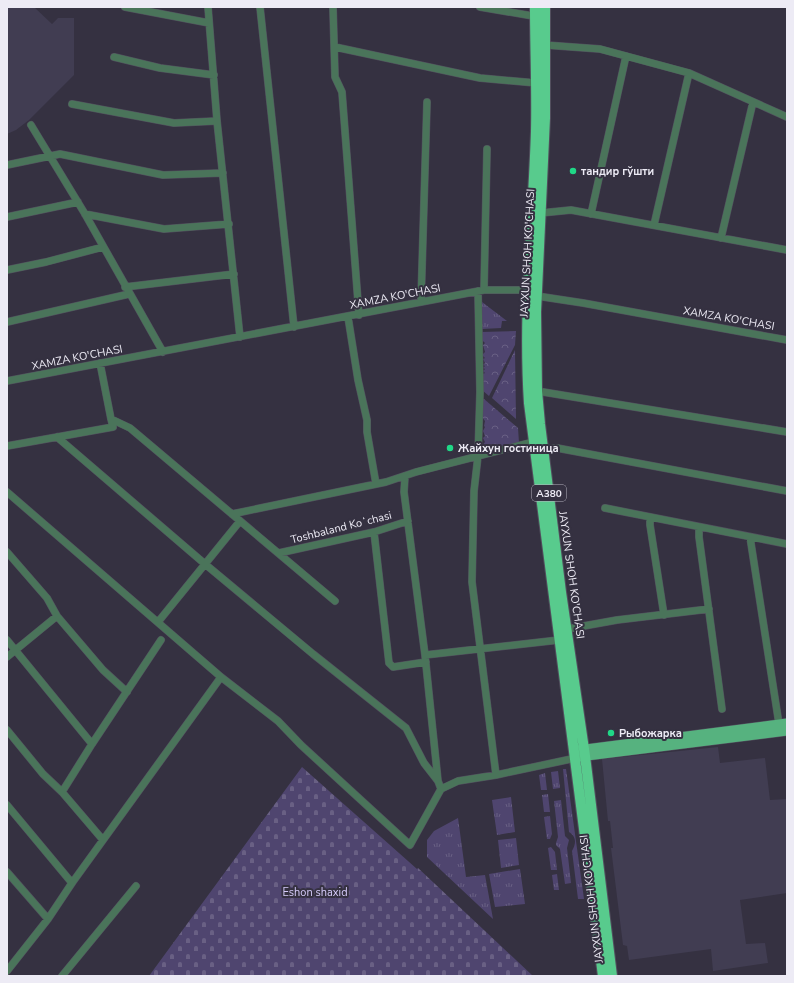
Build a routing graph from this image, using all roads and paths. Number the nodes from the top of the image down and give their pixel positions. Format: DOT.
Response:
graph roads {
  1 [pos="124,7"];
  2 [pos="208,7"];
  3 [pos="260,7"];
  4 [pos="332,7"];
  5 [pos="480,7"];
  6 [pos="540,12"];
  7 [pos="209,24"];
  8 [pos="545,45"];
  9 [pos="335,47"];
  10 [pos="626,56"];
  11 [pos="114,58"];
  12 [pos="689,72"];
  13 [pos="214,75"];
  14 [pos="536,83"];
  15 [pos="427,102"];
  16 [pos="753,102"];
  17 [pos="72,104"];
  18 [pos="787,117"];
  19 [pos="218,121"];
  20 [pos="31,125"];
  21 [pos="487,149"];
  22 [pos="51,156"];
  23 [pos="7,165"];
  24 [pos="223,173"];
  25 [pos="78,202"];
  26 [pos="541,213"];
  27 [pos="85,214"];
  28 [pos="592,214"];
  29 [pos="7,217"];
  30 [pos="229,224"];
  31 [pos="654,225"];
  32 [pos="721,238"];
  33 [pos="103,247"];
  34 [pos="787,250"];
  35 [pos="7,270"];
  36 [pos="234,274"];
  37 [pos="125,287"];
  38 [pos="529,290"];
  39 [pos="481,291"];
  40 [pos="129,294"];
  41 [pos="537,296"];
  42 [pos="421,302"];
  43 [pos="359,315"];
  44 [pos="348,317"];
  45 [pos="7,322"];
  46 [pos="294,327"];
  47 [pos="240,337"];
  48 [pos="787,340"];
  49 [pos="163,352"];
  50 [pos="100,363"];
  51 [pos="7,381"];
  52 [pos="537,391"];
  53 [pos="111,419"];
  54 [pos="787,432"];
  55 [pos="58,437"];
  56 [pos="534,442"];
  57 [pos="7,446"];
  58 [pos="543,448"];
  59 [pos="478,456"];
  60 [pos="404,476"];
  61 [pos="376,484"];
  62 [pos="787,491"];
  63 [pos="7,492"];
  64 [pos="605,508"];
  65 [pos="232,514"];
  66 [pos="650,517"];
  67 [pos="240,521"];
  68 [pos="408,521"];
  69 [pos="699,527"];
  70 [pos="374,532"];
  71 [pos="750,537"];
  72 [pos="787,544"];
  73 [pos="7,552"];
  74 [pos="279,553"];
  75 [pos="205,564"];
  76 [pos="336,601"];
  77 [pos="708,609"];
  78 [pos="664,615"];
  79 [pos="57,616"];
  80 [pos="158,622"];
  81 [pos="567,629"];
  82 [pos="7,640"];
  83 [pos="161,640"];
  84 [pos="559,640"];
  85 [pos="480,649"];
  86 [pos="15,650"];
  87 [pos="7,657"];
  88 [pos="426,659"];
  89 [pos="221,677"];
  90 [pos="127,692"];
  91 [pos="722,709"];
  92 [pos="783,724"];
  93 [pos="7,730"];
  94 [pos="787,731"];
  95 [pos="714,737"];
  96 [pos="92,744"];
  97 [pos="580,753"];
  98 [pos="496,775"];
  99 [pos="438,781"];
  100 [pos="441,789"];
  101 [pos="62,792"];
  102 [pos="7,805"];
  103 [pos="103,840"];
  104 [pos="591,840"];
  105 [pos="7,872"];
  106 [pos="72,883"];
  107 [pos="136,886"];
  108 [pos="48,919"];
  109 [pos="7,972"];
  110 [pos="11,976"];
  111 [pos="62,976"];
  112 [pos="604,976"];
  113 [pos="612,976"];
  1 -- 7 [label="street"];
  2 -- 7 [label="street"];
  3 -- 46 [label="street"];
  4 -- 9 [label="street"];
  5 -- 6 [label="street"];
  6 -- 8 [label="highway, JAYXUN SHOH KO'CHASI / A380"];
  6 -- 14 [label="highway, JAYXUN SHOH KO'CHASI / A380"];
  7 -- 13 [label="street"];
  8 -- 10 [label="street"];
  8 -- 26 [label="highway, JAYXUN SHOH KO'CHASI / A380"];
  9 -- 14 [label="street"];
  9 -- 43 [label="street"];
  10 -- 12 [label="street"];
  10 -- 28 [label="street"];
  11 -- 13 [label="street"];
  12 -- 16 [label="street"];
  12 -- 31 [label="street"];
  13 -- 19 [label="street"];
  14 -- 38 [label="highway, JAYXUN SHOH KO'CHASI / A380"];
  15 -- 42 [label="street"];
  16 -- 18 [label="street"];
  16 -- 32 [label="street"];
  17 -- 19 [label="street"];
  19 -- 24 [label="street"];
  20 -- 22 [label="street"];
  21 -- 39 [label="street"];
  22 -- 23 [label="street"];
  22 -- 24 [label="street"];
  22 -- 25 [label="street"];
  24 -- 30 [label="street"];
  25 -- 27 [label="street"];
  25 -- 29 [label="street"];
  26 -- 28 [label="street"];
  26 -- 41 [label="highway, JAYXUN SHOH KO'CHASI / A380"];
  27 -- 30 [label="street"];
  27 -- 33 [label="street"];
  28 -- 31 [label="street"];
  30 -- 36 [label="street"];
  31 -- 32 [label="street"];
  32 -- 34 [label="street"];
  33 -- 35 [label="street"];
  33 -- 37 [label="street"];
  36 -- 37 [label="street"];
  36 -- 47 [label="street"];
  37 -- 40 [label="street"];
  38 -- 39 [label="street, XAMZA KO'CHASI"];
  38 -- 41 [label="street, XAMZA KO'CHASI"];
  38 -- 56 [label="highway, JAYXUN SHOH KO'CHASI / A380"];
  39 -- 42 [label="street, XAMZA KO'CHASI"];
  39 -- 59 [label="street"];
  40 -- 45 [label="street"];
  40 -- 49 [label="street"];
  41 -- 48 [label="street, XAMZA KO'CHASI"];
  41 -- 52 [label="highway, JAYXUN SHOH KO'CHASI / A380"];
  42 -- 43 [label="street, XAMZA KO'CHASI"];
  43 -- 44 [label="street, XAMZA KO'CHASI"];
  44 -- 46 [label="street, XAMZA KO'CHASI"];
  44 -- 61 [label="street"];
  46 -- 47 [label="street, XAMZA KO'CHASI"];
  47 -- 49 [label="street, XAMZA KO'CHASI"];
  49 -- 50 [label="street, XAMZA KO'CHASI"];
  50 -- 51 [label="street, XAMZA KO'CHASI"];
  50 -- 53 [label="street"];
  52 -- 54 [label="street"];
  52 -- 58 [label="highway, JAYXUN SHOH KO'CHASI / A380"];
  53 -- 55 [label="street"];
  53 -- 65 [label="street"];
  55 -- 57 [label="street"];
  55 -- 75 [label="street"];
  56 -- 59 [label="street"];
  56 -- 84 [label="highway, JAYXUN SHOH KO'CHASI / A380"];
  58 -- 62 [label="street"];
  58 -- 81 [label="highway, JAYXUN SHOH KO'CHASI / A380"];
  59 -- 60 [label="street"];
  59 -- 85 [label="street"];
  60 -- 61 [label="street"];
  60 -- 68 [label="street"];
  61 -- 65 [label="street"];
  63 -- 80 [label="street"];
  64 -- 66 [label="street"];
  65 -- 67 [label="street"];
  66 -- 69 [label="street"];
  66 -- 78 [label="street"];
  67 -- 74 [label="street"];
  67 -- 75 [label="street"];
  68 -- 70 [label="street, Toshbaland Koʻchasi"];
  68 -- 88 [label="street"];
  69 -- 71 [label="street"];
  69 -- 77 [label="street"];
  70 -- 74 [label="street, Toshbaland Koʻchasi"];
  70 -- 88 [label="street"];
  71 -- 72 [label="street"];
  71 -- 92 [label="street"];
  73 -- 79 [label="street"];
  74 -- 76 [label="street"];
  75 -- 80 [label="street"];
  75 -- 99 [label="street"];
  77 -- 78 [label="street"];
  77 -- 91 [label="street"];
  78 -- 81 [label="street"];
  79 -- 86 [label="street"];
  79 -- 90 [label="street"];
  80 -- 89 [label="street"];
  81 -- 97 [label="highway, JAYXUN SHOH KO'CHASI / A380"];
  82 -- 86 [label="street"];
  83 -- 90 [label="street"];
  84 -- 85 [label="street"];
  84 -- 97 [label="highway, JAYXUN SHOH KO'CHASI / A380"];
  85 -- 88 [label="street"];
  85 -- 98 [label="street"];
  86 -- 87 [label="street"];
  86 -- 96 [label="street"];
  88 -- 99 [label="street"];
  89 -- 100 [label="street"];
  89 -- 103 [label="street"];
  90 -- 96 [label="street"];
  92 -- 95 [label="main road"];
  93 -- 101 [label="street"];
  94 -- 95 [label="main road"];
  95 -- 97 [label="main road"];
  96 -- 101 [label="street"];
  97 -- 98 [label="street"];
  97 -- 104 [label="highway, JAYXUN SHOH KO'CHASI / A380"];
  98 -- 100 [label="street"];
  99 -- 100 [label="street"];
  101 -- 103 [label="street"];
  102 -- 106 [label="street"];
  103 -- 106 [label="street"];
  104 -- 112 [label="highway, JAYXUN SHOH KO'CHASI / A380"];
  104 -- 113 [label="highway, JAYXUN SHOH KO'CHASI / A380"];
  105 -- 108 [label="street"];
  106 -- 108 [label="street"];
  107 -- 111 [label="street"];
  108 -- 109 [label="street"];
  109 -- 110 [label="street"];
}
